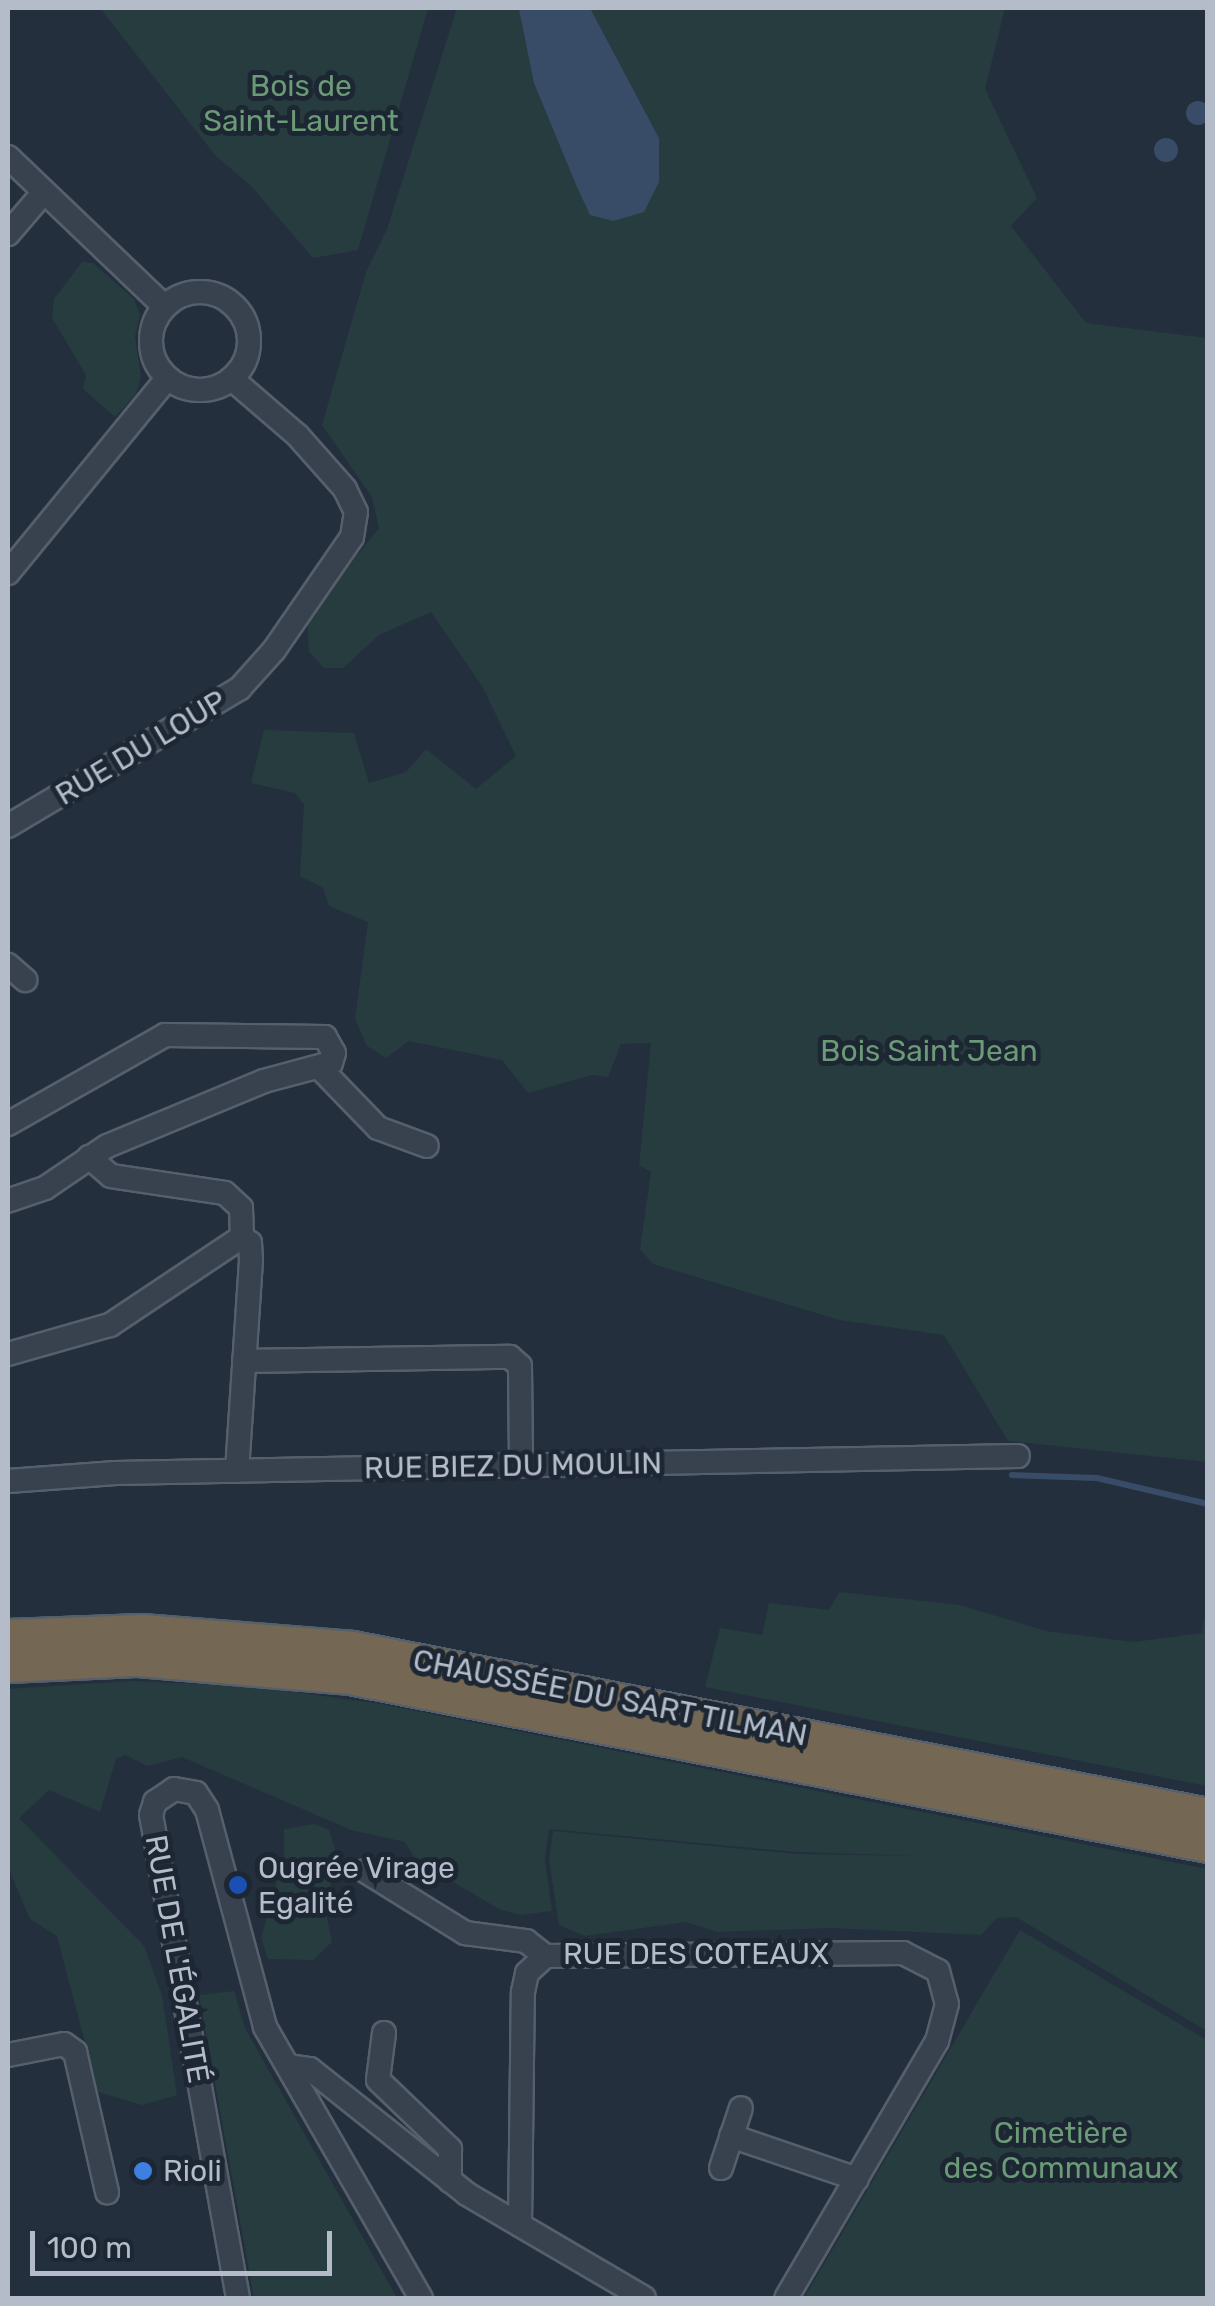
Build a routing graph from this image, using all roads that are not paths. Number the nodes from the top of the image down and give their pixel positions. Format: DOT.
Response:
graph roads {
  1 [pos="8,156"];
  2 [pos="44,192"];
  3 [pos="8,234"];
  4 [pos="164,306"];
  5 [pos="168,379"];
  6 [pos="232,379"];
  7 [pos="8,573"];
  8 [pos="8,826"];
  9 [pos="319,1067"];
  10 [pos="8,1124"];
  11 [pos="427,1146"];
  12 [pos="89,1158"];
  13 [pos="8,1201"];
  14 [pos="242,1237"];
  15 [pos="8,1354"];
  16 [pos="244,1361"];
  17 [pos="1018,1456"];
  18 [pos="521,1465"];
  19 [pos="237,1471"];
  20 [pos="8,1481"];
  21 [pos="8,1636"];
  22 [pos="8,1666"];
  23 [pos="1208,1816"];
  24 [pos="1208,1846"];
  25 [pos="365,1871"];
  26 [pos="545,1956"];
  27 [pos="384,2033"];
  28 [pos="8,2055"];
  29 [pos="288,2066"];
  30 [pos="741,2108"];
  31 [pos="732,2136"];
  32 [pos="721,2168"];
  33 [pos="857,2179"];
  34 [pos="450,2182"];
  35 [pos="107,2192"];
  36 [pos="520,2225"];
  37 [pos="238,2298"];
  38 [pos="421,2298"];
  39 [pos="644,2298"];
  40 [pos="786,2298"];
  1 -- 2 [label="street"];
  2 -- 3 [label="street"];
  2 -- 4 [label="street"];
  4 -- 5 [label="street"];
  4 -- 6 [label="street"];
  5 -- 6 [label="street"];
  5 -- 7 [label="street"];
  6 -- 8 [label="street, RUE DU LOUP"];
  9 -- 10 [label="street"];
  9 -- 11 [label="street"];
  9 -- 12 [label="street"];
  12 -- 13 [label="street"];
  12 -- 14 [label="street"];
  14 -- 15 [label="street"];
  14 -- 16 [label="street"];
  16 -- 18 [label="street"];
  16 -- 19 [label="street"];
  17 -- 18 [label="street, RUE BIEZ DU MOULIN"];
  18 -- 19 [label="street, RUE BIEZ DU MOULIN"];
  19 -- 20 [label="street, RUE BIEZ DU MOULIN"];
  21 -- 23 [label="highway, CHAUSSÉE DU SART TILMAN"];
  22 -- 24 [label="highway, CHAUSSÉE DU SART TILMAN"];
  25 -- 26 [label="street, RUE DES COTEAUX"];
  26 -- 33 [label="street, RUE DES COTEAUX"];
  26 -- 36 [label="street"];
  27 -- 34 [label="street"];
  28 -- 35 [label="street"];
  29 -- 34 [label="street"];
  29 -- 37 [label="street, RUE DE L'ÉGALITÉ"];
  29 -- 38 [label="street, RUE DE L'ÉGALITÉ"];
  30 -- 31 [label="street"];
  31 -- 32 [label="street"];
  31 -- 33 [label="street"];
  33 -- 40 [label="street"];
  34 -- 36 [label="street"];
  36 -- 39 [label="street"];
}
